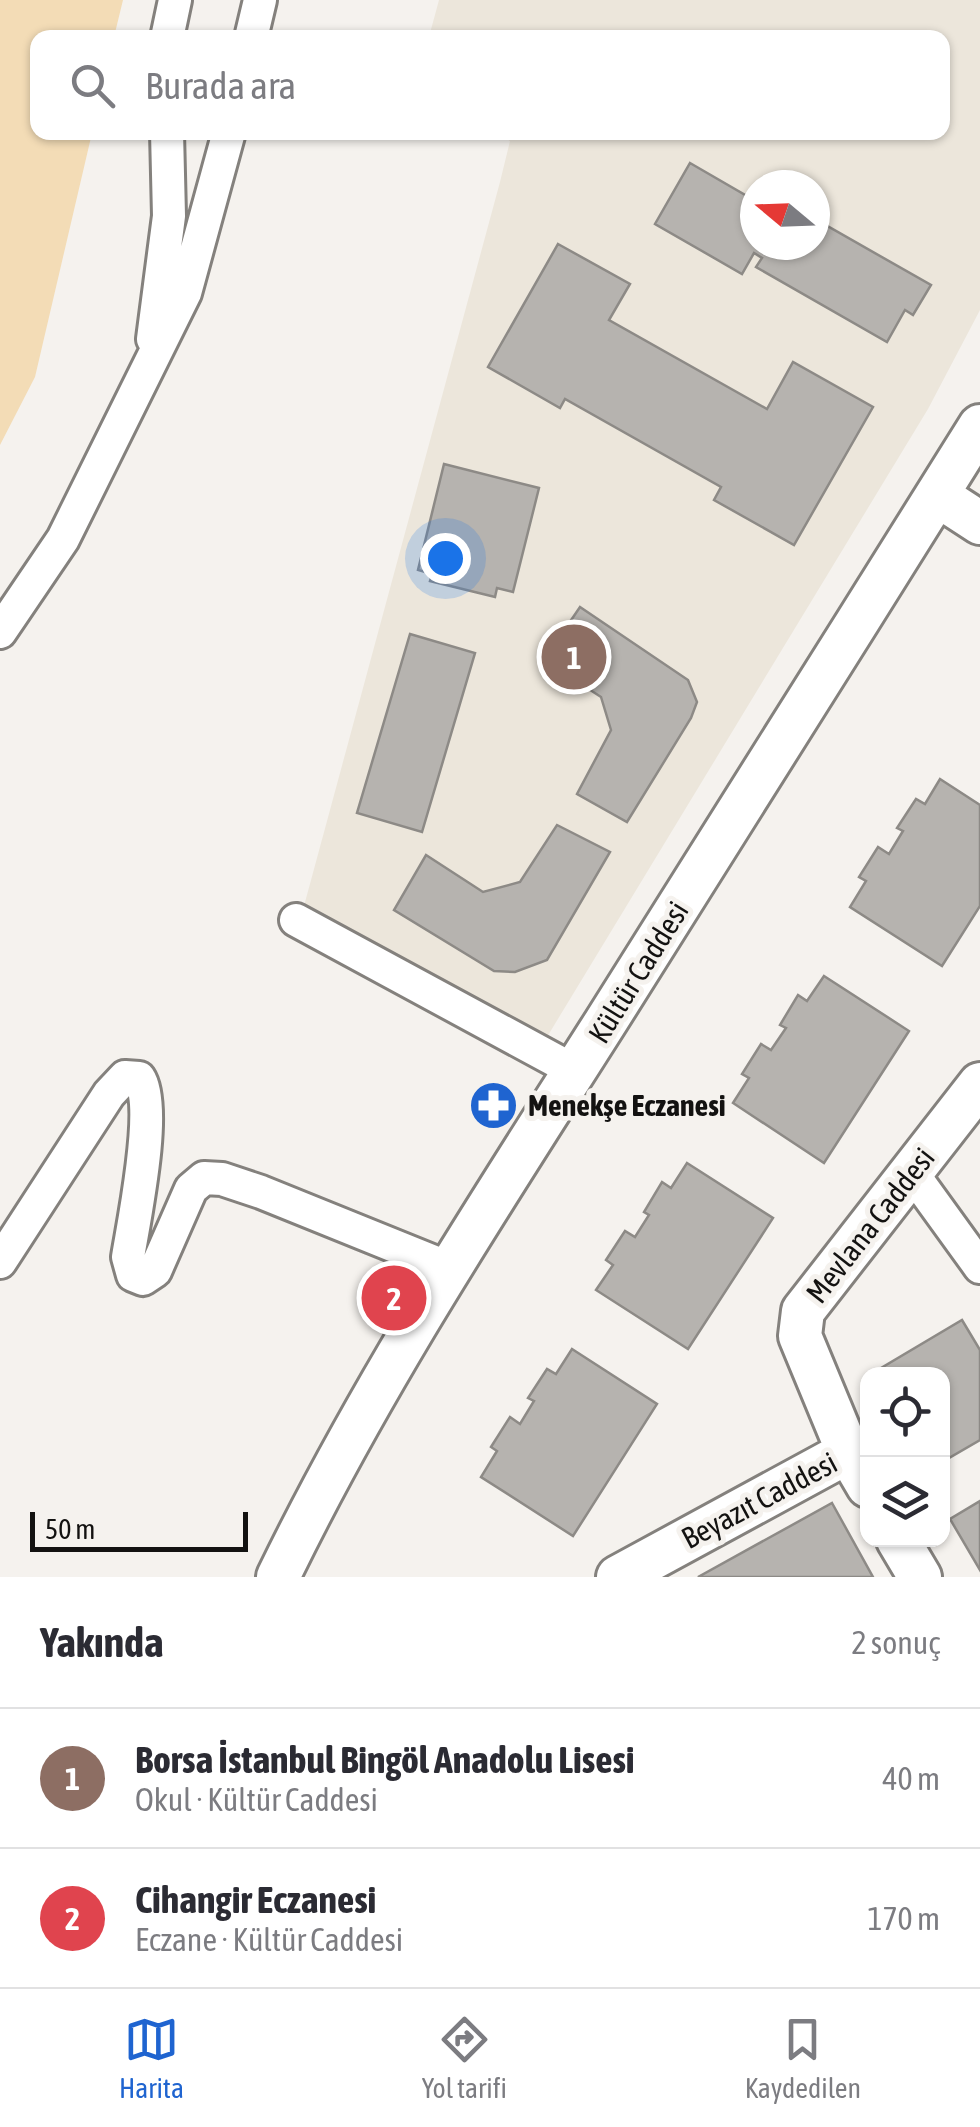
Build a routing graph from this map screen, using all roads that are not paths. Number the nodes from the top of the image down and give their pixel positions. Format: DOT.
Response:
graph roads {
  1 [pos="260,0"];
  2 [pos="253,30"];
  3 [pos="167,140"];
  4 [pos="226,140"];
  5 [pos="149,368"];
  6 [pos="980,426"];
  7 [pos="937,495"];
  8 [pos="980,523"];
  9 [pos="0,632"];
  10 [pos="296,920"];
  11 [pos="575,1071"];
  12 [pos="980,1084"];
  13 [pos="912,1173"];
  14 [pos="0,1262"];
  15 [pos="980,1267"];
  16 [pos="449,1268"];
  17 [pos="858,1469"];
  18 [pos="902,1547"];
  19 [pos="278,1577"];
  20 [pos="618,1577"];
  21 [pos="920,1577"];
  1 -- 2 [label="street"];
  3 -- 5 [label="street"];
  4 -- 5 [label="street"];
  5 -- 9 [label="street"];
  6 -- 7 [label="street, Kültür Caddesi"];
  7 -- 8 [label="street"];
  7 -- 11 [label="street, Kültür Caddesi"];
  10 -- 11 [label="street"];
  11 -- 16 [label="street, Kültür Caddesi"];
  12 -- 13 [label="street, Mevlana Caddesi"];
  13 -- 15 [label="street"];
  13 -- 17 [label="street, Mevlana Caddesi"];
  14 -- 16 [label="street"];
  16 -- 19 [label="street, Kültür Caddesi"];
  17 -- 20 [label="street, Beyazıt Caddesi"];
  18 -- 21 [label="street"];
}
